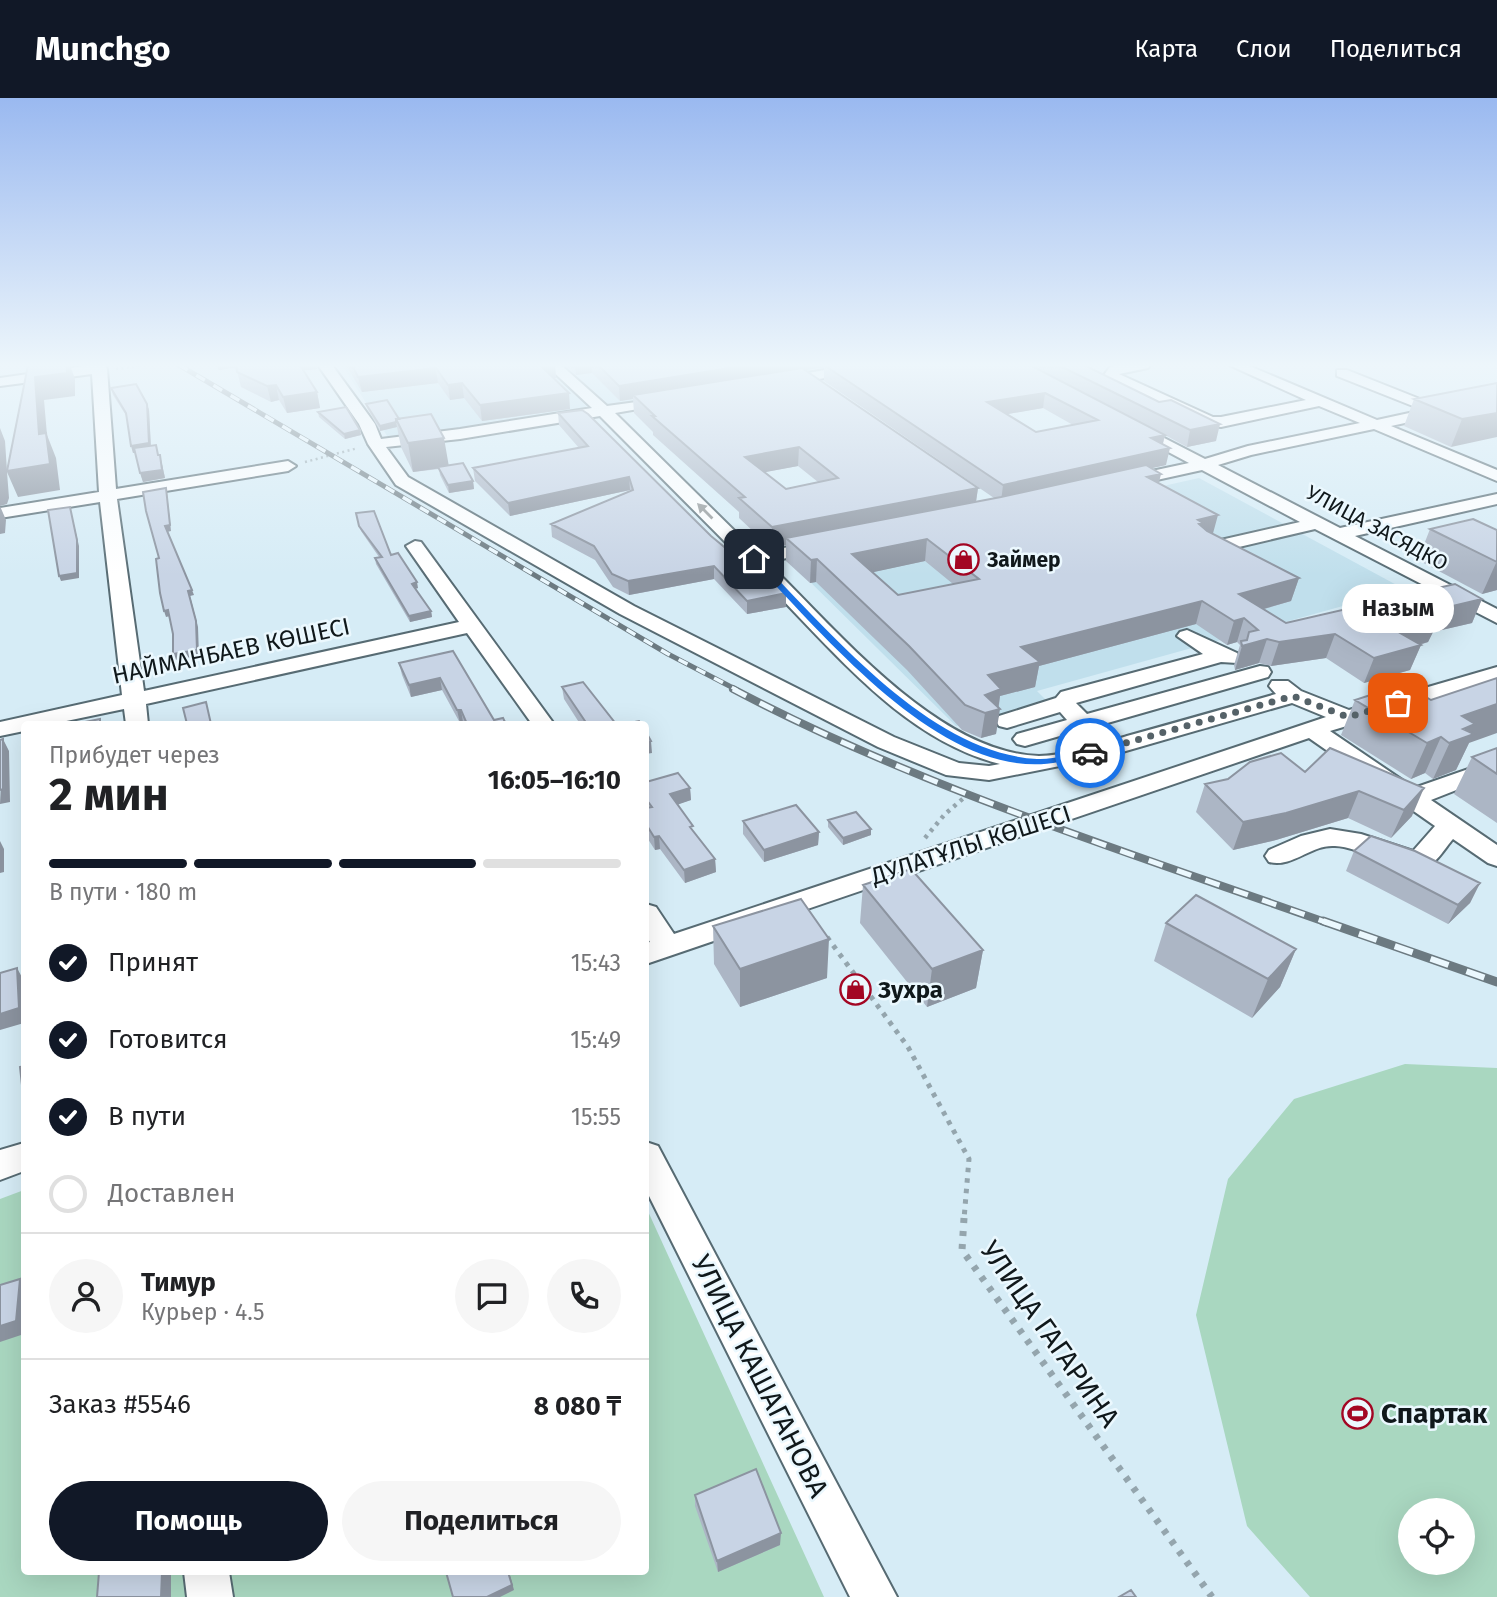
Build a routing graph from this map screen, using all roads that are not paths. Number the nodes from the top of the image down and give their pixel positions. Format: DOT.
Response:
graph roads {
  1 [pos="104,435"];
  2 [pos="372,435"];
  3 [pos="452,435"];
  4 [pos="628,435"];
  5 [pos="1148,435"];
  6 [pos="1324,435"];
  7 [pos="1401,435"];
  8 [pos="376,444"];
  9 [pos="1205,464"];
  10 [pos="288,466"];
  11 [pos="1497,476"];
  12 [pos="1114,485"];
  13 [pos="108,496"];
  14 [pos="1497,499"];
  15 [pos="0,513"];
  16 [pos="1318,523"];
  17 [pos="1338,534"];
  18 [pos="835,543"];
  19 [pos="415,546"];
  20 [pos="1209,548"];
  21 [pos="754,559"];
  22 [pos="1470,603"];
  23 [pos="1497,608"];
  24 [pos="1497,617"];
  25 [pos="474,625"];
  26 [pos="1187,636"];
  27 [pos="1221,656"];
  28 [pos="1260,672"];
  29 [pos="1497,674"];
  30 [pos="1293,696"];
  31 [pos="134,700"];
  32 [pos="1064,704"];
  33 [pos="1348,717"];
  34 [pos="37,721"];
  35 [pos="137,721"];
  36 [pos="541,721"];
  37 [pos="1007,721"];
  38 [pos="1081,722"];
  39 [pos="21,724"];
  40 [pos="0,729"];
  41 [pos="1314,730"];
  42 [pos="1025,739"];
  43 [pos="1105,750"];
  44 [pos="1041,762"];
  45 [pos="1497,766"];
  46 [pos="1412,798"];
  47 [pos="1451,825"];
  48 [pos="1278,856"];
  49 [pos="1497,857"];
  50 [pos="649,925"];
  51 [pos="656,950"];
  52 [pos="21,1158"];
  53 [pos="649,1162"];
  54 [pos="0,1165"];
  55 [pos="207,1575"];
  56 [pos="210,1597"];
  57 [pos="874,1597"];
  1 -- 13 [label="street"];
  2 -- 8 [label="street"];
  3 -- 8 [label="street"];
  21 -- 4 [label="street, one-way"];
  5 -- 9 [label="street, УЛИЦА ЗАСЯДКО"];
  6 -- 9 [label="street"];
  7 -- 11 [label="street"];
  8 -- 44 [label="street"];
  9 -- 12 [label="street"];
  9 -- 16 [label="street, УЛИЦА ЗАСЯДКО"];
  10 -- 13 [label="street"];
  13 -- 15 [label="street"];
  13 -- 31 [label="street"];
  14 -- 17 [label="street"];
  16 -- 17 [label="street, УЛИЦА ЗАСЯДКО"];
  16 -- 20 [label="street"];
  17 -- 22 [label="street, УЛИЦА ЗАСЯДКО"];
  18 -- 21 [label="street"];
  19 -- 25 [label="street"];
  21 -- 44 [label="street"];
  22 -- 23 [label="street"];
  22 -- 24 [label="street, УЛИЦА ЗАСЯДКО"];
  25 -- 31 [label="street, НАЙМАНБАЕВ КӨШЕСІ"];
  25 -- 36 [label="street"];
  26 -- 27 [label="street"];
  27 -- 28 [label="street"];
  27 -- 32 [label="street"];
  28 -- 30 [label="street"];
  28 -- 38 [label="street"];
  29 -- 33 [label="street, ДУЛАТҰЛЫ КӨШЕСІ"];
  30 -- 33 [label="street"];
  30 -- 43 [label="street"];
  31 -- 34 [label="street, НАЙМАНБАЕВ КӨШЕСІ"];
  31 -- 35 [label="street"];
  32 -- 37 [label="street"];
  32 -- 38 [label="street"];
  33 -- 41 [label="street, ДУЛАТҰЛЫ КӨШЕСІ"];
  38 -- 42 [label="street"];
  38 -- 43 [label="street"];
  39 -- 40 [label="street, НАЙМАНБАЕВ КӨШЕСІ"];
  41 -- 46 [label="street"];
  41 -- 51 [label="street, ДУЛАТҰЛЫ КӨШЕСІ"];
  43 -- 44 [label="street"];
  45 -- 46 [label="street"];
  46 -- 47 [label="street"];
  47 -- 48 [label="street"];
  47 -- 49 [label="street"];
  50 -- 51 [label="street"];
  52 -- 54 [label="street"];
  53 -- 57 [label="street, УЛИЦА КАШАГАНОВА"];
  55 -- 56 [label="street"];
}
